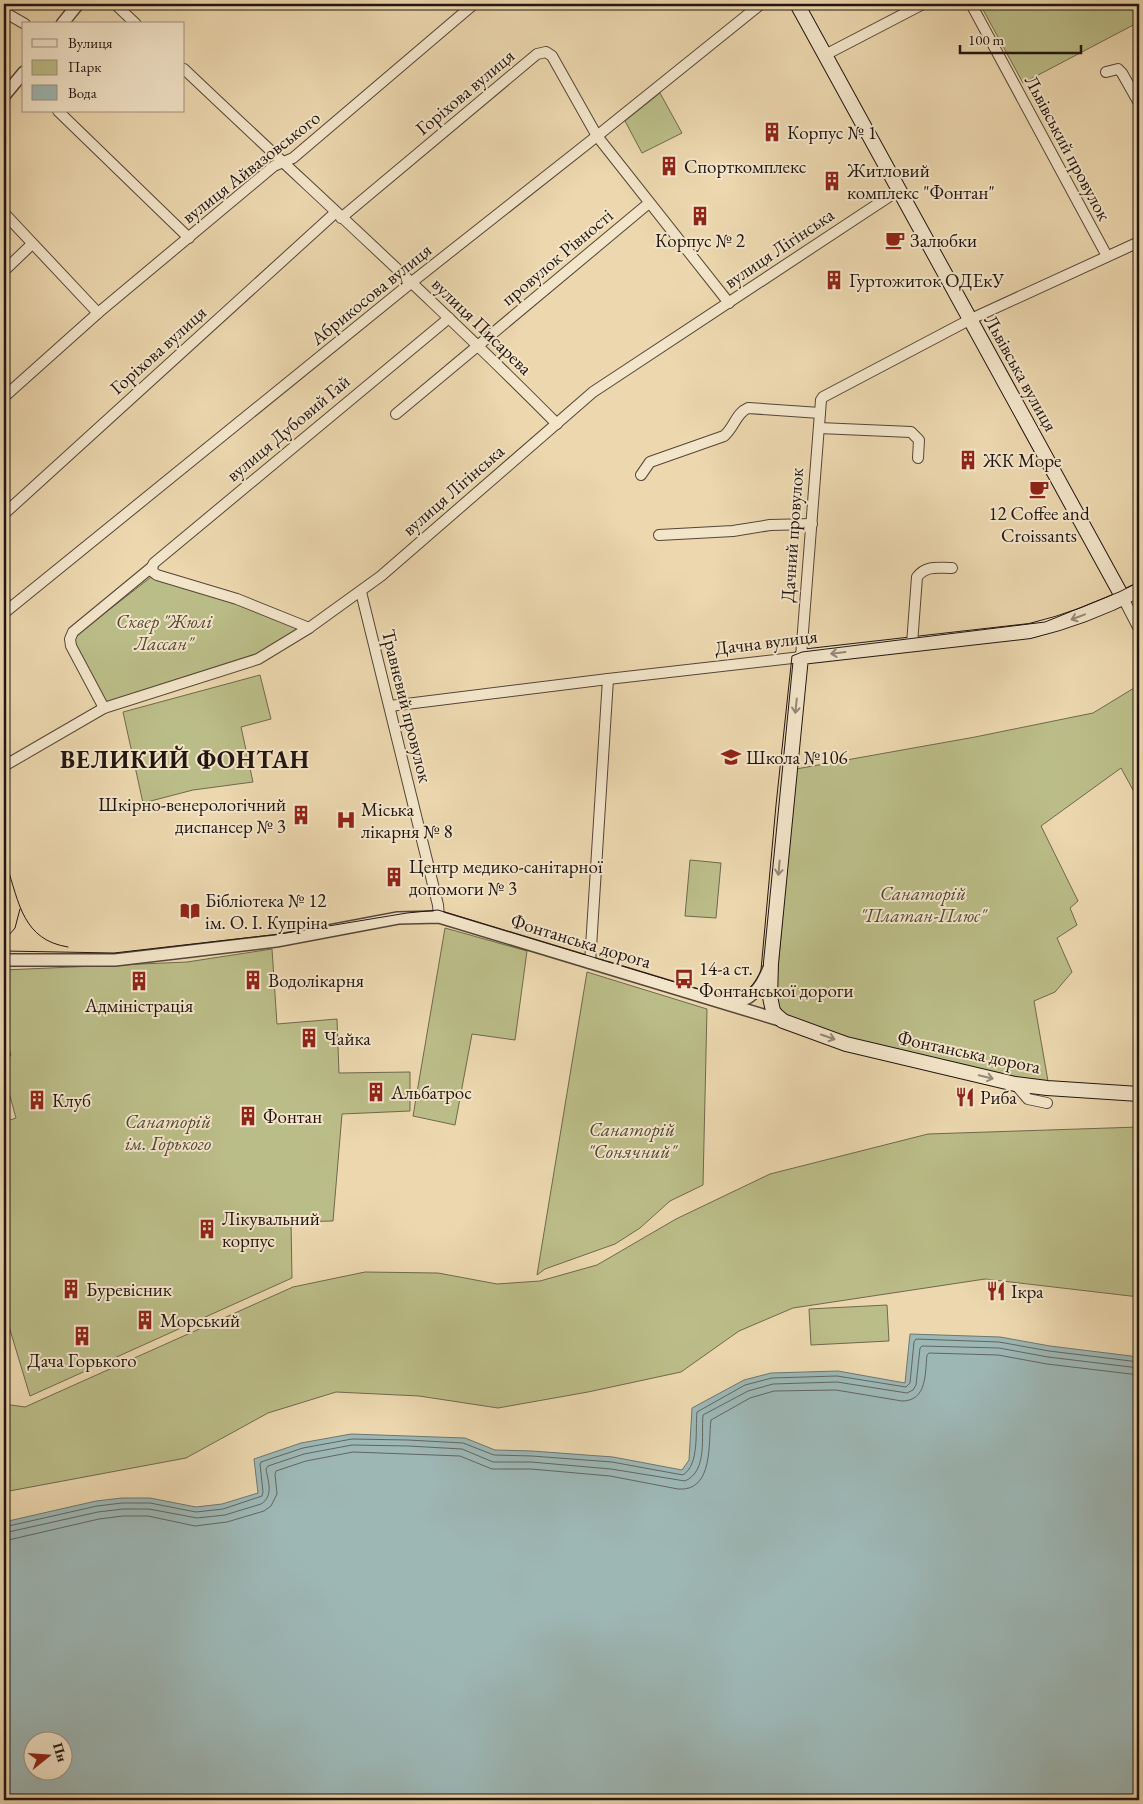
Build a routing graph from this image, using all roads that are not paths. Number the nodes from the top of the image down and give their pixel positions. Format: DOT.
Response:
graph roads {
  1 [pos="78,4"];
  2 [pos="115,4"];
  3 [pos="474,4"];
  4 [pos="761,4"];
  5 [pos="797,4"];
  6 [pos="923,4"];
  7 [pos="971,4"];
  8 [pos="4,12"];
  9 [pos="22,22"];
  10 [pos="64,22"];
  11 [pos="134,22"];
  12 [pos="825,55"];
  13 [pos="185,70"];
  14 [pos="1106,72"];
  15 [pos="22,76"];
  16 [pos="5,91"];
  17 [pos="1139,103"];
  18 [pos="59,112"];
  19 [pos="597,136"];
  20 [pos="282,163"];
  21 [pos="899,190"];
  22 [pos="649,203"];
  23 [pos="4,213"];
  24 [pos="338,215"];
  25 [pos="189,238"];
  26 [pos="1139,242"];
  27 [pos="32,244"];
  28 [pos="1107,256"];
  29 [pos="4,272"];
  30 [pos="412,282"];
  31 [pos="729,302"];
  32 [pos="98,313"];
  33 [pos="449,318"];
  34 [pos="971,319"];
  35 [pos="479,345"];
  36 [pos="4,396"];
  37 [pos="820,413"];
  38 [pos="396,414"];
  39 [pos="557,424"];
  40 [pos="819,428"];
  41 [pos="918,458"];
  42 [pos="641,475"];
  43 [pos="4,514"];
  44 [pos="812,524"];
  45 [pos="659,535"];
  46 [pos="152,567"];
  47 [pos="952,568"];
  48 [pos="1139,590"];
  49 [pos="361,592"];
  50 [pos="1123,598"];
  51 [pos="4,613"];
  52 [pos="310,628"];
  53 [pos="1139,629"];
  54 [pos="912,644"];
  55 [pos="801,657"];
  56 [pos="608,679"];
  57 [pos="390,706"];
  58 [pos="104,708"];
  59 [pos="4,766"];
  60 [pos="439,917"];
  61 [pos="4,960"];
  62 [pos="590,963"];
  63 [pos="771,963"];
  64 [pos="721,1002"];
  65 [pos="782,1021"];
  66 [pos="1014,1084"];
  67 [pos="1139,1094"];
  68 [pos="1048,1103"];
  1 -- 10 [label="street"];
  2 -- 11 [label="street"];
  3 -- 20 [label="street, вулиця Айвазовського"];
  4 -- 19 [label="street, Абрикосова вулиця"];
  5 -- 12 [label="main road, Львівська вулиця"];
  6 -- 12 [label="street"];
  7 -- 28 [label="street, Львівський провулок"];
  8 -- 9 [label="street"];
  12 -- 21 [label="main road, Львівська вулиця"];
  13 -- 20 [label="street, вулиця Писарева"];
  14 -- 17 [label="street"];
  15 -- 16 [label="street"];
  18 -- 25 [label="street"];
  19 -- 22 [label="street"];
  19 -- 24 [label="street, Горіхова вулиця"];
  19 -- 30 [label="street, Абрикосова вулиця"];
  20 -- 24 [label="street, вулиця Писарева"];
  20 -- 25 [label="street, вулиця Айвазовського"];
  21 -- 31 [label="street, вулиця Лігінська"];
  21 -- 34 [label="main road, Львівська вулиця"];
  22 -- 31 [label="street"];
  22 -- 35 [label="street, провулок Рівності"];
  23 -- 27 [label="street"];
  24 -- 30 [label="street, вулиця Писарева"];
  24 -- 43 [label="street, Горіхова вулиця"];
  25 -- 32 [label="street, вулиця Айвазовського"];
  26 -- 28 [label="street, Дачний провулок"];
  27 -- 29 [label="street"];
  27 -- 32 [label="street"];
  28 -- 34 [label="street, Дачний провулок"];
  30 -- 33 [label="street, вулиця Писарева"];
  30 -- 51 [label="street, Абрикосова вулиця"];
  31 -- 39 [label="street, вулиця Лігінська"];
  32 -- 36 [label="street, вулиця Айвазовського"];
  33 -- 35 [label="street, вулиця Писарева"];
  33 -- 46 [label="street, вулиця Дубовий Гай"];
  34 -- 37 [label="street, Дачний провулок"];
  34 -- 50 [label="main road, Львівська вулиця"];
  35 -- 38 [label="street, провулок Рівності"];
  35 -- 39 [label="street, вулиця Писарева"];
  37 -- 40 [label="street, Дачний провулок"];
  37 -- 42 [label="street"];
  39 -- 49 [label="street, вулиця Лігінська"];
  40 -- 41 [label="street"];
  40 -- 44 [label="street, Дачний провулок"];
  44 -- 45 [label="street"];
  44 -- 55 [label="street, Дачний провулок"];
  46 -- 52 [label="street"];
  46 -- 58 [label="street, вулиця Дубовий Гай"];
  47 -- 54 [label="street"];
  48 -- 50 [label="main road, Дачна вулиця"];
  49 -- 52 [label="street, вулиця Лігінська"];
  49 -- 57 [label="street, Травневий провулок"];
  50 -- 53 [label="street, Львівська вулиця"];
  50 -- 54 [label="main road, Дачна вулиця, one-way"];
  52 -- 58 [label="street, вулиця Лігінська"];
  54 -- 55 [label="main road, Дачна вулиця, one-way"];
  55 -- 56 [label="street, Дачна вулиця"];
  55 -- 63 [label="main road, Дачний провулок, one-way"];
  56 -- 57 [label="street, Дачна вулиця"];
  56 -- 62 [label="street"];
  57 -- 60 [label="street, Травневий провулок"];
  58 -- 59 [label="street, вулиця Лігінська"];
  60 -- 61 [label="street, Фонтанська дорога"];
  60 -- 62 [label="street, Фонтанська дорога"];
  62 -- 64 [label="street, Фонтанська дорога"];
  63 -- 64 [label="street, Дачний провулок"];
  63 -- 65 [label="main road, Дачний провулок"];
  64 -- 65 [label="street, Фонтанська дорога"];
  65 -- 66 [label="main road, Фонтанська дорога, one-way"];
  66 -- 67 [label="main road, Фонтанська дорога"];
  66 -- 68 [label="street"];
}
